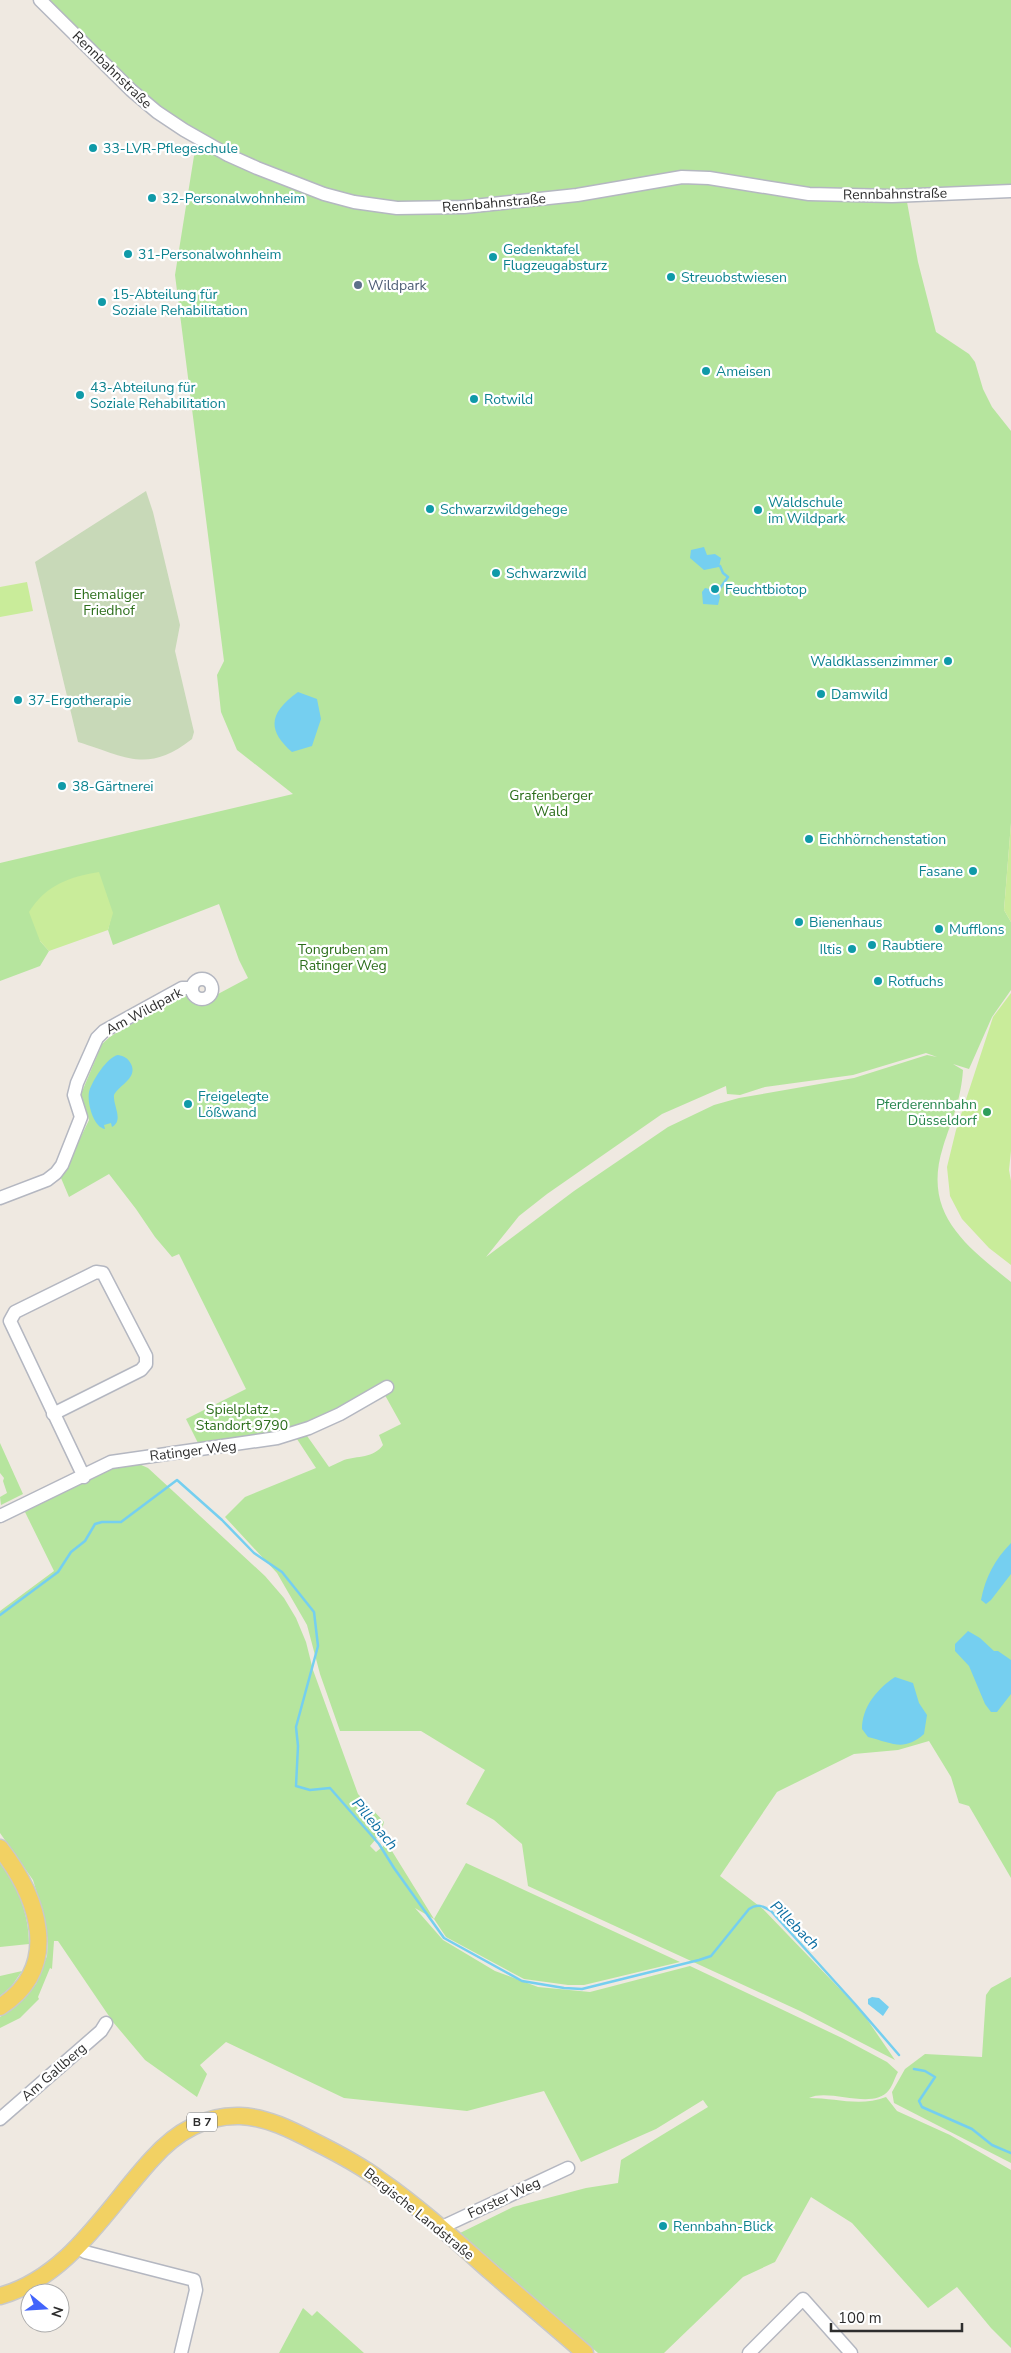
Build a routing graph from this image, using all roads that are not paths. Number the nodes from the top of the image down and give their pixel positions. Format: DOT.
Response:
graph roads {
  1 [pos="40,0"];
  2 [pos="1011,192"];
  3 [pos="191,988"];
  4 [pos="0,1198"];
  5 [pos="387,1387"];
  6 [pos="53,1414"];
  7 [pos="84,1477"];
  8 [pos="0,1516"];
  9 [pos="0,1848"];
  10 [pos="0,2007"];
  11 [pos="106,2023"];
  12 [pos="0,2119"];
  13 [pos="568,2168"];
  14 [pos="440,2228"];
  15 [pos="77,2247"];
  16 [pos="0,2296"];
  17 [pos="180,2353"];
  18 [pos="585,2353"];
  19 [pos="749,2353"];
  20 [pos="851,2353"];
  1 -- 2 [label="street, Rennbahnstraße"];
  3 -- 4 [label="street, Am Wildpark"];
  5 -- 7 [label="street, Ratinger Weg"];
  6 -- 6 [label="street"];
  6 -- 7 [label="street"];
  7 -- 8 [label="street, Ratinger Weg"];
  9 -- 10 [label="main road"];
  11 -- 12 [label="street, Am Gallberg"];
  13 -- 14 [label="street, Forster Weg"];
  14 -- 15 [label="main road, Bergische Landstraße / B 7"];
  14 -- 18 [label="main road, Bergische Landstraße / B 7"];
  15 -- 16 [label="main road, Bergische Landstraße / B 7"];
  15 -- 17 [label="street"];
  19 -- 20 [label="street"];
}
